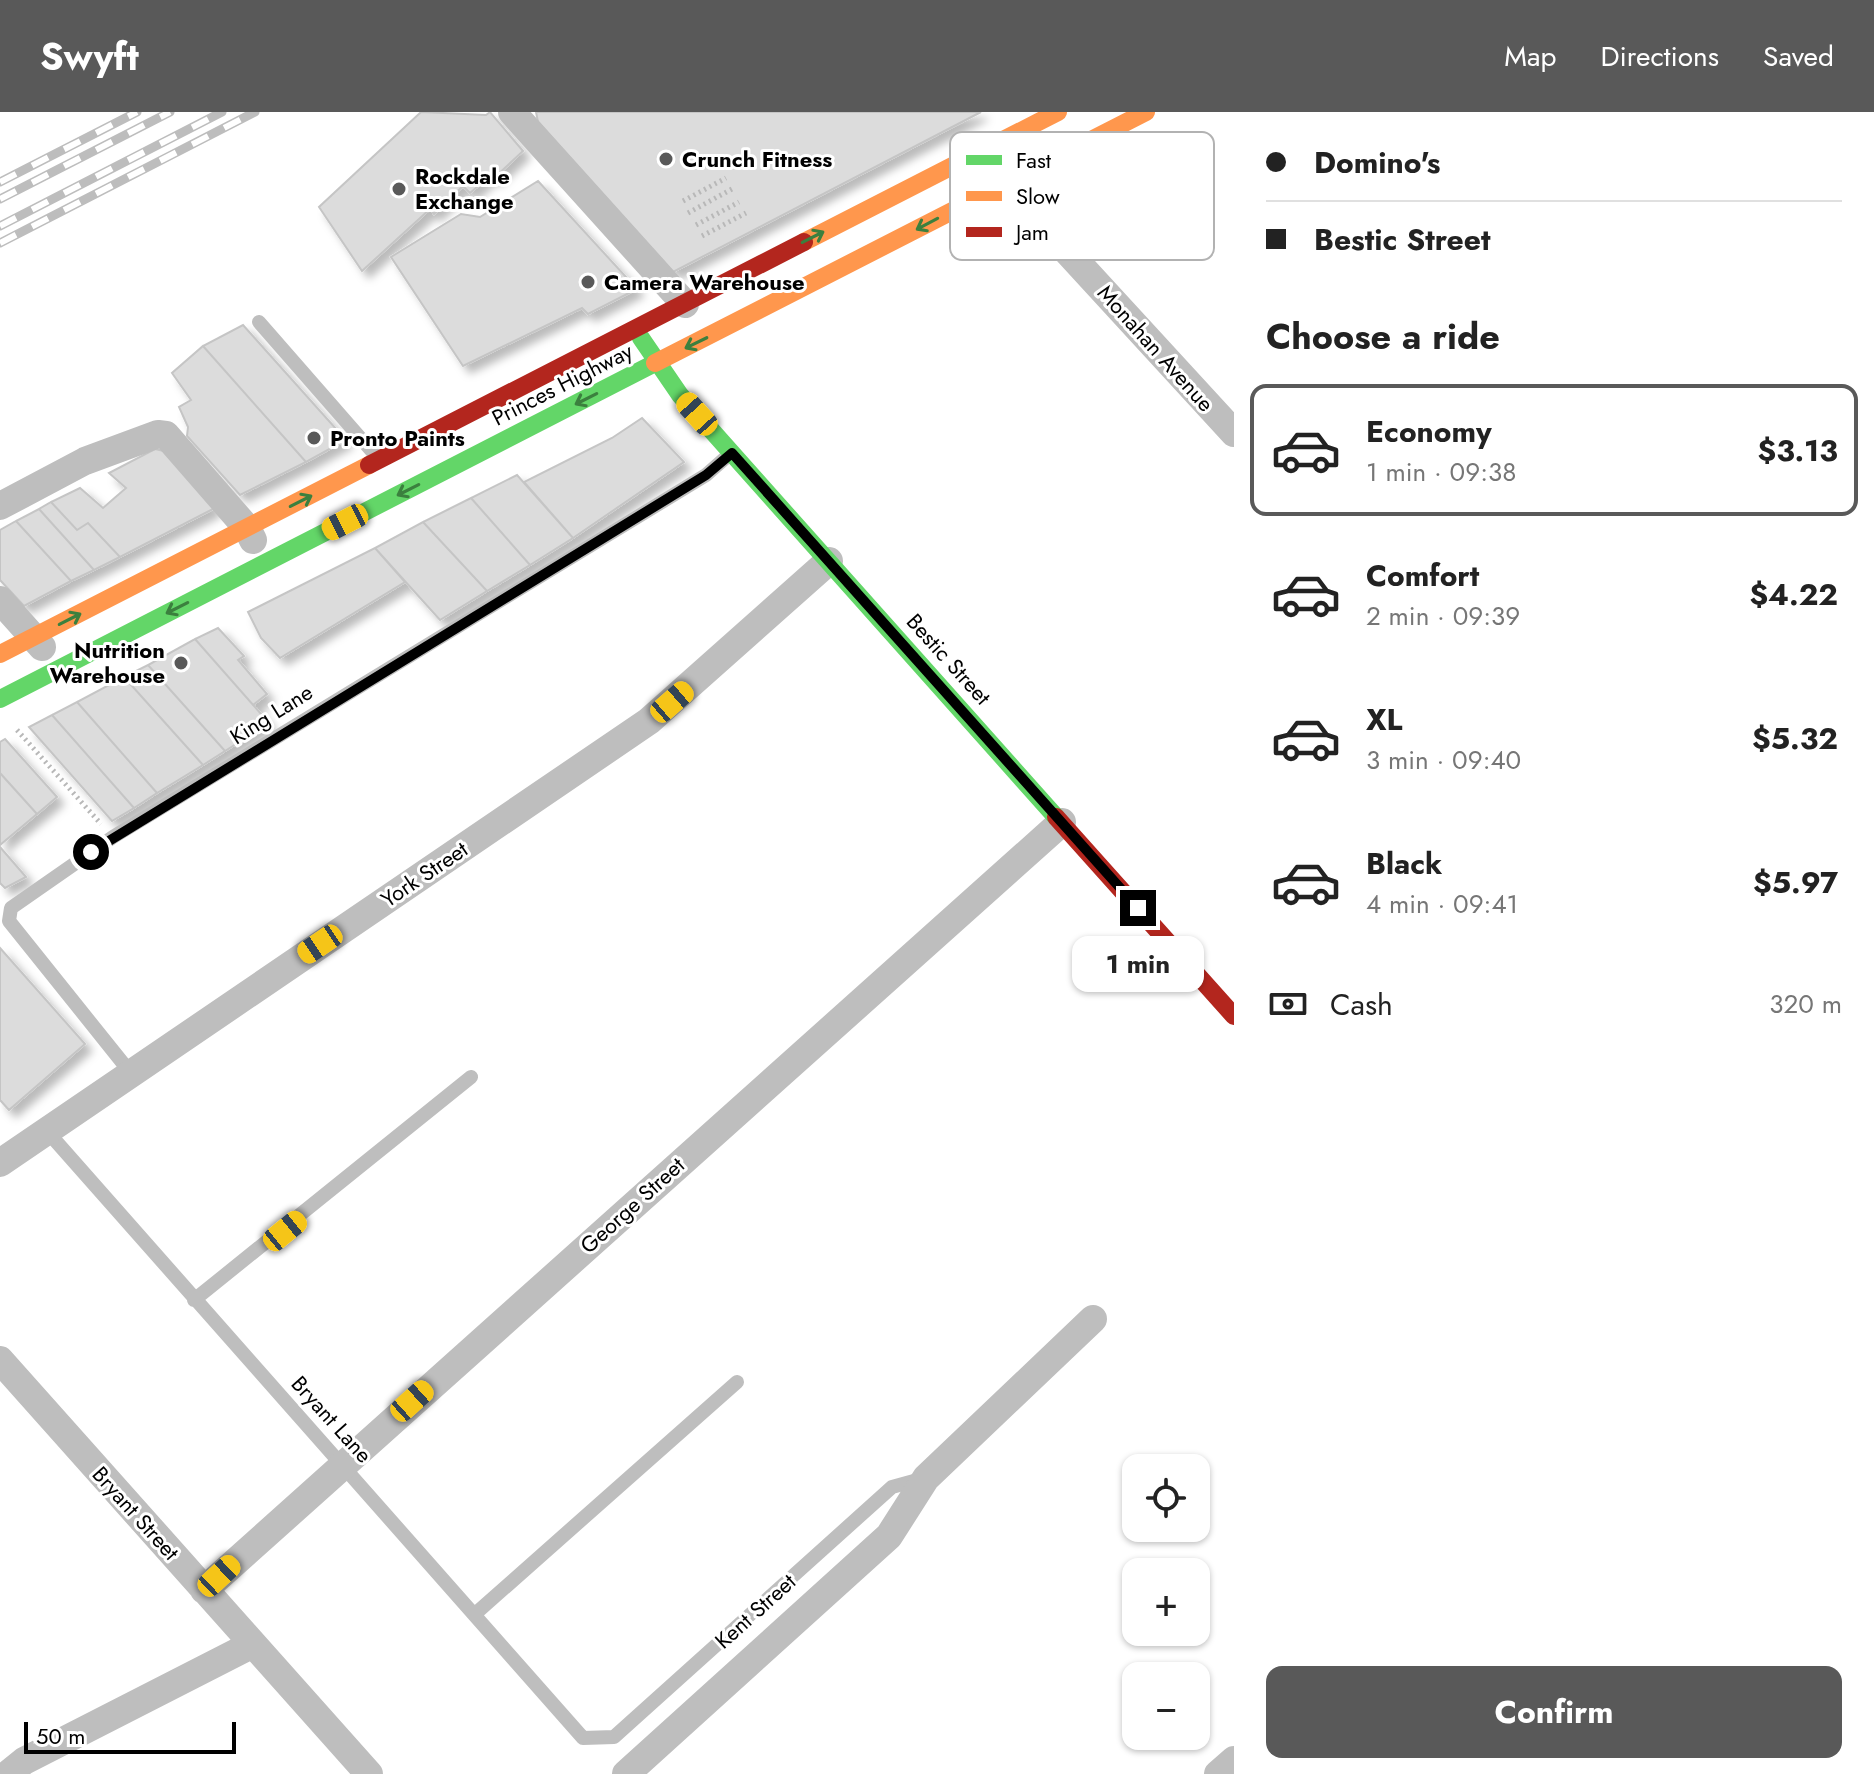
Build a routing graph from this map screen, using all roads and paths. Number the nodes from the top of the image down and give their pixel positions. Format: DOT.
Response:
graph roads {
  1 [pos="512,112"];
  2 [pos="1058,112"];
  3 [pos="1146,112"];
  4 [pos="1103,121"];
  5 [pos="1019,132"];
  6 [pos="1086,132"];
  7 [pos="950,167"];
  8 [pos="726,178"];
  9 [pos="732,189"];
  10 [pos="683,201"];
  11 [pos="739,202"];
  12 [pos="950,212"];
  13 [pos="688,213"];
  14 [pos="746,213"];
  15 [pos="696,225"];
  16 [pos="702,236"];
  17 [pos="1075,260"];
  18 [pos="685,304"];
  19 [pos="259,322"];
  20 [pos="636,328"];
  21 [pos="656,363"];
  22 [pos="1234,433"];
  23 [pos="732,453"];
  24 [pos="380,460"];
  25 [pos="0,506"];
  26 [pos="247,528"];
  27 [pos="829,561"];
  28 [pos="265,562"];
  29 [pos="0,600"];
  30 [pos="34,637"];
  31 [pos="0,654"];
  32 [pos="61,669"];
  33 [pos="0,699"];
  34 [pos="11,724"];
  35 [pos="1062,822"];
  36 [pos="113,837"];
  37 [pos="1234,1016"];
  38 [pos="130,1072"];
  39 [pos="471,1077"];
  40 [pos="46,1130"];
  41 [pos="0,1163"];
  42 [pos="194,1300"];
  43 [pos="1093,1319"];
  44 [pos="0,1360"];
  45 [pos="737,1382"];
  46 [pos="342,1463"];
  47 [pos="926,1478"];
  48 [pos="204,1590"];
  49 [pos="475,1614"];
  50 [pos="253,1644"];
  51 [pos="583,1738"];
  52 [pos="1234,1760"];
  53 [pos="11,1766"];
  54 [pos="369,1774"];
  55 [pos="626,1774"];
  56 [pos="1218,1774"];
  1 -- 18 [label="street"];
  2 -- 5 [label="main road, Princes Highway"];
  3 -- 4 [label="main road, Princes Highway"];
  4 -- 6 [label="main road, Princes Highway"];
  18 -- 7 [label="main road, Princes Highway, one-way"];
  8 -- 10 [label="path"];
  9 -- 13 [label="path"];
  11 -- 15 [label="path"];
  12 -- 21 [label="main road, Princes Highway, one-way"];
  14 -- 16 [label="path"];
  17 -- 22 [label="street, Monahan Avenue"];
  18 -- 20 [label="main road, Princes Highway"];
  19 -- 24 [label="lane"];
  20 -- 21 [label="main road, Bestic Street"];
  20 -- 24 [label="main road, Princes Highway"];
  21 -- 23 [label="main road, Bestic Street"];
  21 -- 28 [label="main road, Princes Highway, one-way"];
  23 -- 27 [label="main road, Bestic Street"];
  23 -- 36 [label="lane, King Lane"];
  26 -- 24 [label="main road, Princes Highway, one-way"];
  25 -- 26 [label="street"];
  26 -- 28 [label="street"];
  30 -- 26 [label="main road, Princes Highway, one-way"];
  27 -- 35 [label="main road, Bestic Street"];
  27 -- 38 [label="street, York Street"];
  28 -- 32 [label="main road, Princes Highway, one-way"];
  29 -- 30 [label="street"];
  30 -- 31 [label="main road, Princes Highway"];
  30 -- 32 [label="street"];
  32 -- 33 [label="main road, Princes Highway"];
  34 -- 36 [label="path"];
  35 -- 37 [label="main road, Bestic Street"];
  35 -- 46 [label="street, George Street"];
  36 -- 38 [label="lane, King Lane"];
  38 -- 40 [label="street, York Street"];
  39 -- 42 [label="lane"];
  40 -- 41 [label="street, York Street"];
  40 -- 42 [label="lane, Bryant Lane"];
  42 -- 46 [label="lane, Bryant Lane"];
  43 -- 47 [label="street, Kent Street"];
  44 -- 48 [label="street, Bryant Street"];
  45 -- 49 [label="lane"];
  46 -- 48 [label="street, George Street"];
  46 -- 49 [label="lane, Bryant Lane"];
  47 -- 51 [label="lane, Kent Street"];
  47 -- 55 [label="street, Kent Street"];
  48 -- 50 [label="street, Bryant Street"];
  49 -- 51 [label="lane, Bryant Lane"];
  50 -- 53 [label="street"];
  50 -- 54 [label="street, Bryant Street"];
  52 -- 56 [label="street"];
}
